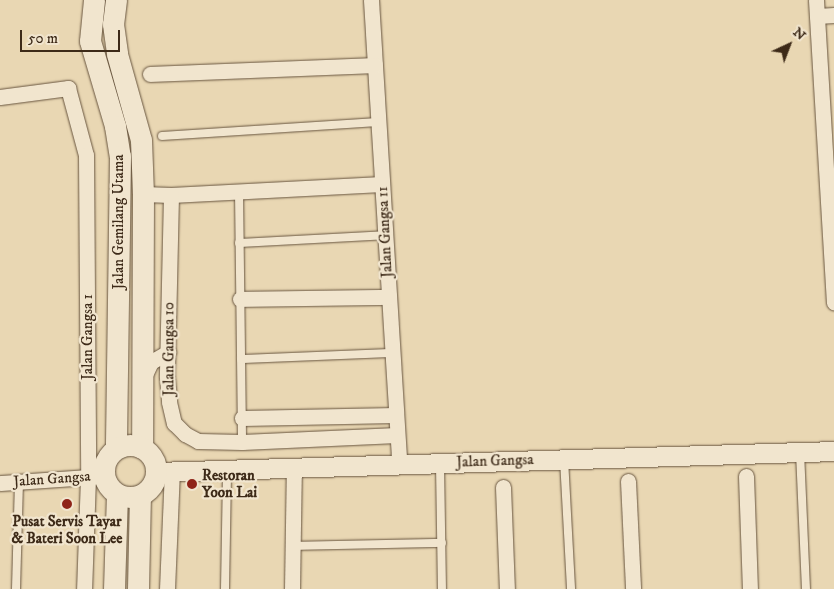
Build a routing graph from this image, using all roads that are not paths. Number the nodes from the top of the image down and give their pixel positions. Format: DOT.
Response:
graph roads {
  1 [pos="94,0"];
  2 [pos="116,0"];
  3 [pos="371,0"];
  4 [pos="816,0"];
  5 [pos="834,15"];
  6 [pos="817,16"];
  7 [pos="375,65"];
  8 [pos="150,74"];
  9 [pos="0,97"];
  10 [pos="378,122"];
  11 [pos="162,136"];
  12 [pos="829,137"];
  13 [pos="382,184"];
  14 [pos="240,191"];
  15 [pos="143,194"];
  16 [pos="171,195"];
  17 [pos="385,235"];
  18 [pos="239,243"];
  19 [pos="389,297"];
  20 [pos="240,299"];
  21 [pos="834,302"];
  22 [pos="168,352"];
  23 [pos="392,353"];
  24 [pos="241,359"];
  25 [pos="142,379"];
  26 [pos="396,415"];
  27 [pos="242,418"];
  28 [pos="397,435"];
  29 [pos="242,442"];
  30 [pos="116,448"];
  31 [pos="142,448"];
  32 [pos="834,450"];
  33 [pos="800,452"];
  34 [pos="564,459"];
  35 [pos="440,463"];
  36 [pos="399,464"];
  37 [pos="294,468"];
  38 [pos="227,470"];
  39 [pos="164,472"];
  40 [pos="96,476"];
  41 [pos="746,476"];
  42 [pos="628,481"];
  43 [pos="20,482"];
  44 [pos="0,483"];
  45 [pos="503,487"];
  46 [pos="116,494"];
  47 [pos="140,496"];
  48 [pos="442,543"];
  49 [pos="293,546"];
  50 [pos="16,589"];
  51 [pos="84,589"];
  52 [pos="114,589"];
  53 [pos="138,589"];
  54 [pos="167,589"];
  55 [pos="225,589"];
  56 [pos="292,589"];
  57 [pos="442,589"];
  58 [pos="508,589"];
  59 [pos="571,589"];
  60 [pos="633,589"];
  61 [pos="750,589"];
  62 [pos="806,589"];
  1 -- 30 [label="main road, Jalan Gemilang Utama"];
  2 -- 15 [label="main road, Jalan Gemilang Utama"];
  3 -- 7 [label="street, Jalan Gangsa 11"];
  4 -- 6 [label="street"];
  5 -- 6 [label="street"];
  6 -- 12 [label="street"];
  7 -- 8 [label="street"];
  7 -- 10 [label="street, Jalan Gangsa 11"];
  9 -- 40 [label="street, Jalan Gangsa 1"];
  10 -- 11 [label="lane"];
  10 -- 13 [label="street, Jalan Gangsa 11"];
  12 -- 21 [label="street"];
  13 -- 14 [label="street"];
  13 -- 17 [label="street, Jalan Gangsa 11"];
  14 -- 16 [label="street"];
  14 -- 18 [label="lane"];
  15 -- 16 [label="street"];
  15 -- 25 [label="main road, Jalan Gemilang Utama"];
  16 -- 22 [label="street, Jalan Gangsa 10"];
  17 -- 18 [label="lane"];
  17 -- 19 [label="street, Jalan Gangsa 11"];
  18 -- 20 [label="lane"];
  19 -- 20 [label="street"];
  19 -- 23 [label="street, Jalan Gangsa 11"];
  20 -- 24 [label="lane"];
  22 -- 25 [label="street"];
  22 -- 29 [label="street, Jalan Gangsa 10"];
  23 -- 24 [label="lane"];
  23 -- 26 [label="street, Jalan Gangsa 11"];
  24 -- 27 [label="lane"];
  25 -- 31 [label="main road, Jalan Gemilang Utama"];
  26 -- 27 [label="street"];
  26 -- 28 [label="street, Jalan Gangsa 11"];
  27 -- 29 [label="lane"];
  28 -- 29 [label="street, Jalan Gangsa 10"];
  28 -- 36 [label="street, Jalan Gangsa 11"];
  30 -- 31 [label="main road"];
  30 -- 40 [label="main road"];
  31 -- 39 [label="main road"];
  32 -- 33 [label="street, Jalan Gangsa"];
  33 -- 34 [label="street, Jalan Gangsa"];
  33 -- 62 [label="lane"];
  34 -- 35 [label="street, Jalan Gangsa"];
  34 -- 59 [label="lane"];
  35 -- 36 [label="street, Jalan Gangsa"];
  35 -- 48 [label="lane"];
  36 -- 37 [label="street, Jalan Gangsa"];
  37 -- 38 [label="street, Jalan Gangsa"];
  37 -- 49 [label="street"];
  38 -- 39 [label="street, Jalan Gangsa"];
  38 -- 55 [label="lane"];
  39 -- 47 [label="main road"];
  39 -- 54 [label="street"];
  40 -- 43 [label="street, Jalan Gangsa"];
  40 -- 46 [label="main road"];
  40 -- 51 [label="street, Jalan Gangsa 1"];
  41 -- 61 [label="street"];
  42 -- 60 [label="street"];
  43 -- 44 [label="street, Jalan Gangsa"];
  43 -- 50 [label="lane"];
  45 -- 58 [label="street"];
  46 -- 47 [label="main road"];
  46 -- 52 [label="main road"];
  47 -- 53 [label="main road"];
  48 -- 49 [label="lane"];
  48 -- 57 [label="lane"];
  49 -- 56 [label="street"];
}
